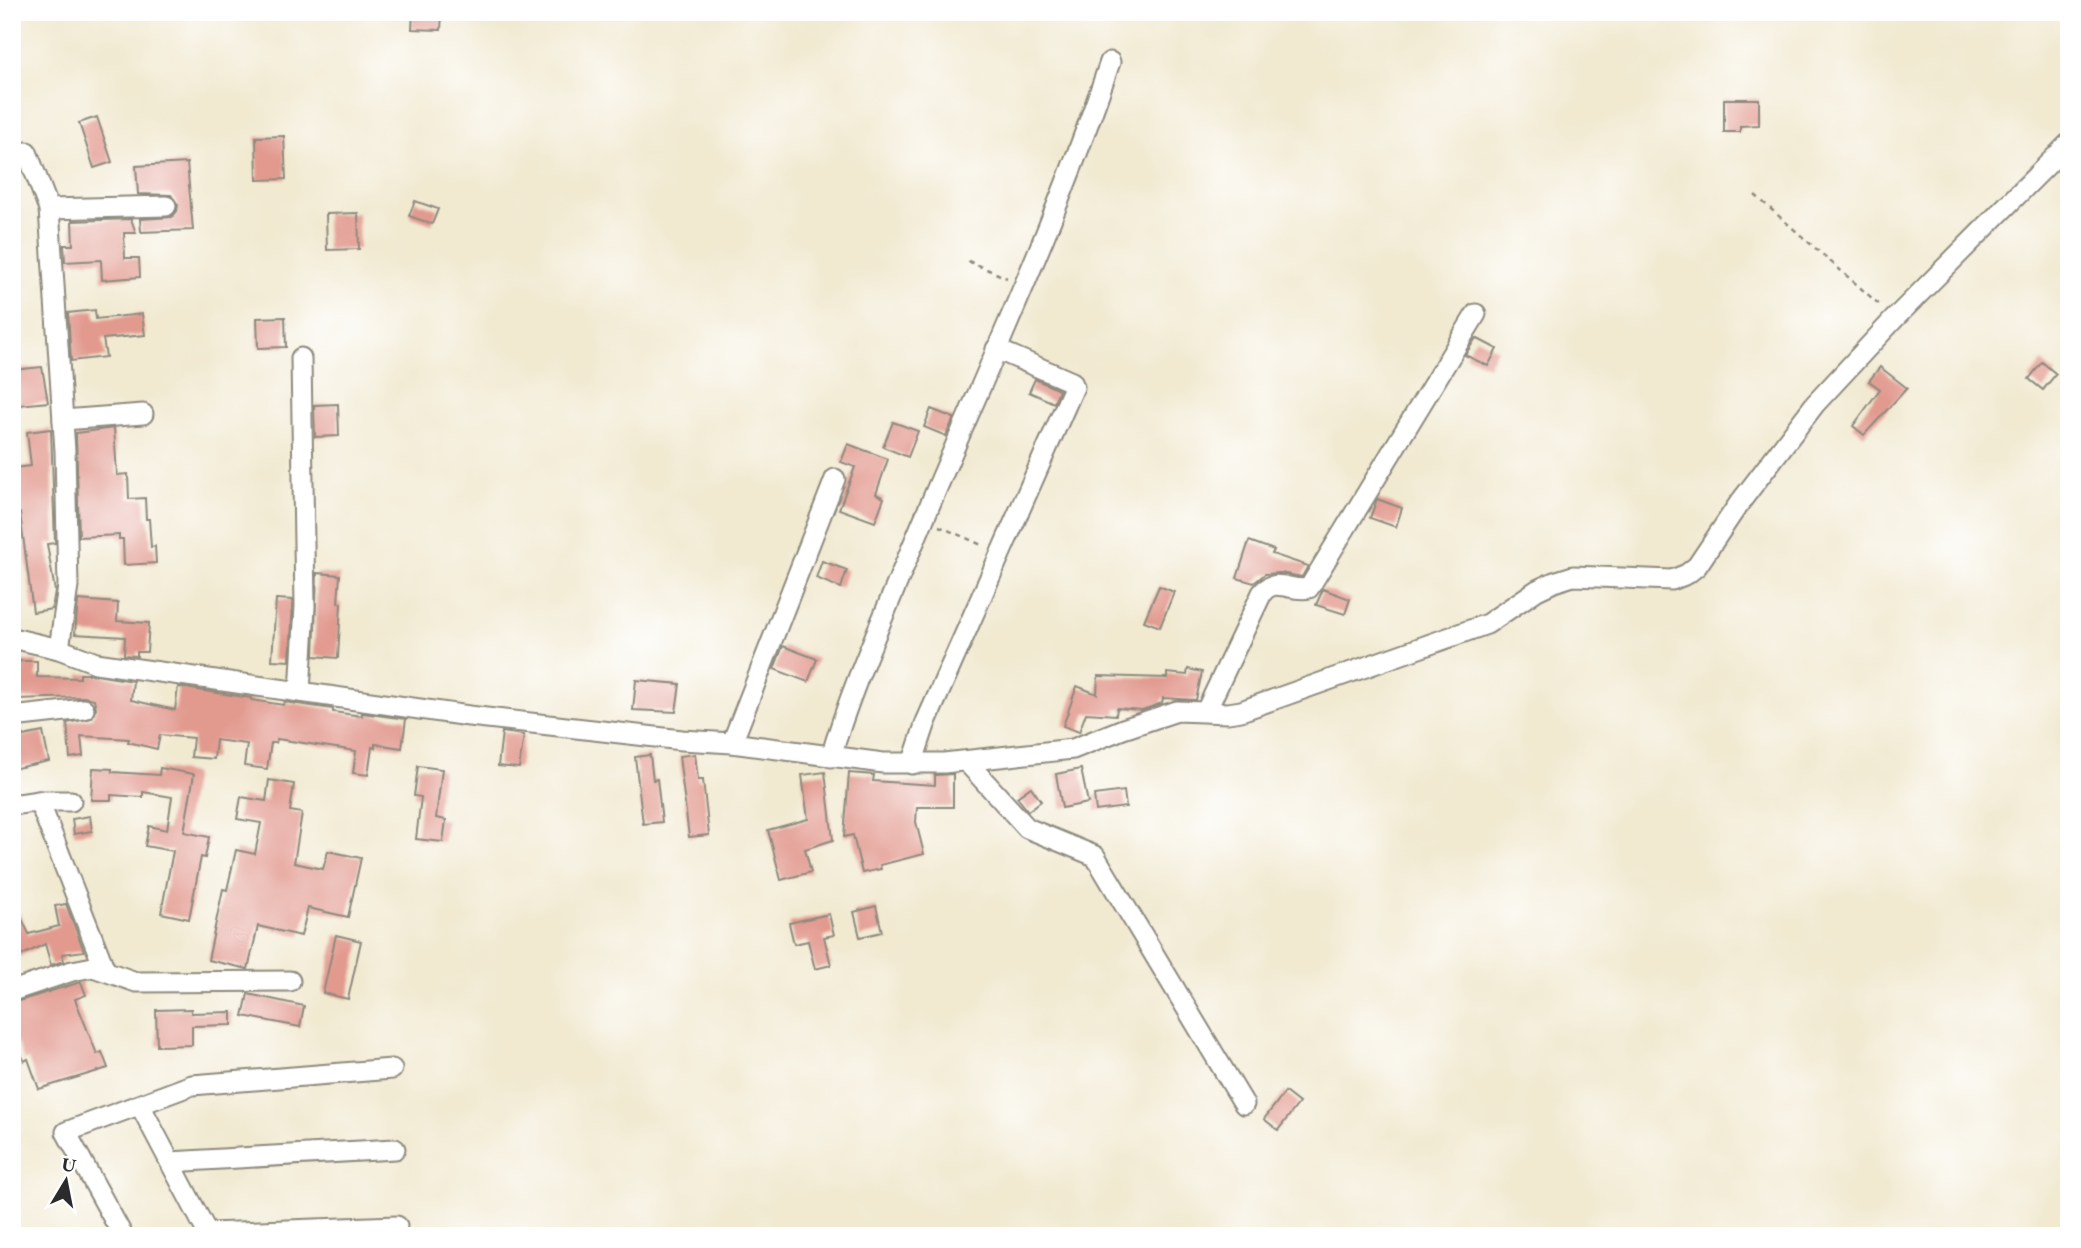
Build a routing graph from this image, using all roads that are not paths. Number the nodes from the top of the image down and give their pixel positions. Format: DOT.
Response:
graph roads {
  1 [pos="1110,62"];
  2 [pos="2069,143"];
  3 [pos="27,152"];
  4 [pos="166,206"];
  5 [pos="49,209"];
  6 [pos="1476,314"];
  7 [pos="996,349"];
  8 [pos="301,358"];
  9 [pos="142,414"];
  10 [pos="63,420"];
  11 [pos="835,479"];
  12 [pos="12,638"];
  13 [pos="60,649"];
  14 [pos="300,692"];
  15 [pos="83,709"];
  16 [pos="1206,711"];
  17 [pos="12,717"];
  18 [pos="732,743"];
  19 [pos="831,757"];
  20 [pos="966,761"];
  21 [pos="912,764"];
  22 [pos="38,801"];
  23 [pos="71,801"];
  24 [pos="12,806"];
  25 [pos="105,970"];
  26 [pos="290,981"];
  27 [pos="12,991"];
  28 [pos="392,1069"];
  29 [pos="1244,1104"];
  30 [pos="140,1105"];
  31 [pos="395,1149"];
  32 [pos="170,1162"];
  33 [pos="397,1226"];
  34 [pos="209,1234"];
  35 [pos="123,1236"];
  1 -- 7 [label="street"];
  2 -- 16 [label="street"];
  3 -- 5 [label="street"];
  4 -- 5 [label="street"];
  5 -- 10 [label="street"];
  6 -- 16 [label="street"];
  7 -- 19 [label="street"];
  7 -- 21 [label="street"];
  8 -- 14 [label="street"];
  9 -- 10 [label="street"];
  10 -- 13 [label="street"];
  11 -- 18 [label="street"];
  12 -- 13 [label="street"];
  13 -- 14 [label="street"];
  14 -- 18 [label="street"];
  15 -- 17 [label="street"];
  16 -- 20 [label="street"];
  18 -- 19 [label="street"];
  19 -- 21 [label="street"];
  20 -- 21 [label="street"];
  20 -- 29 [label="street"];
  22 -- 23 [label="street"];
  22 -- 24 [label="street"];
  22 -- 25 [label="street"];
  25 -- 26 [label="street"];
  25 -- 27 [label="street"];
  28 -- 30 [label="street"];
  30 -- 32 [label="street"];
  30 -- 35 [label="street"];
  31 -- 32 [label="street"];
  32 -- 34 [label="street"];
  33 -- 34 [label="street"];
}
